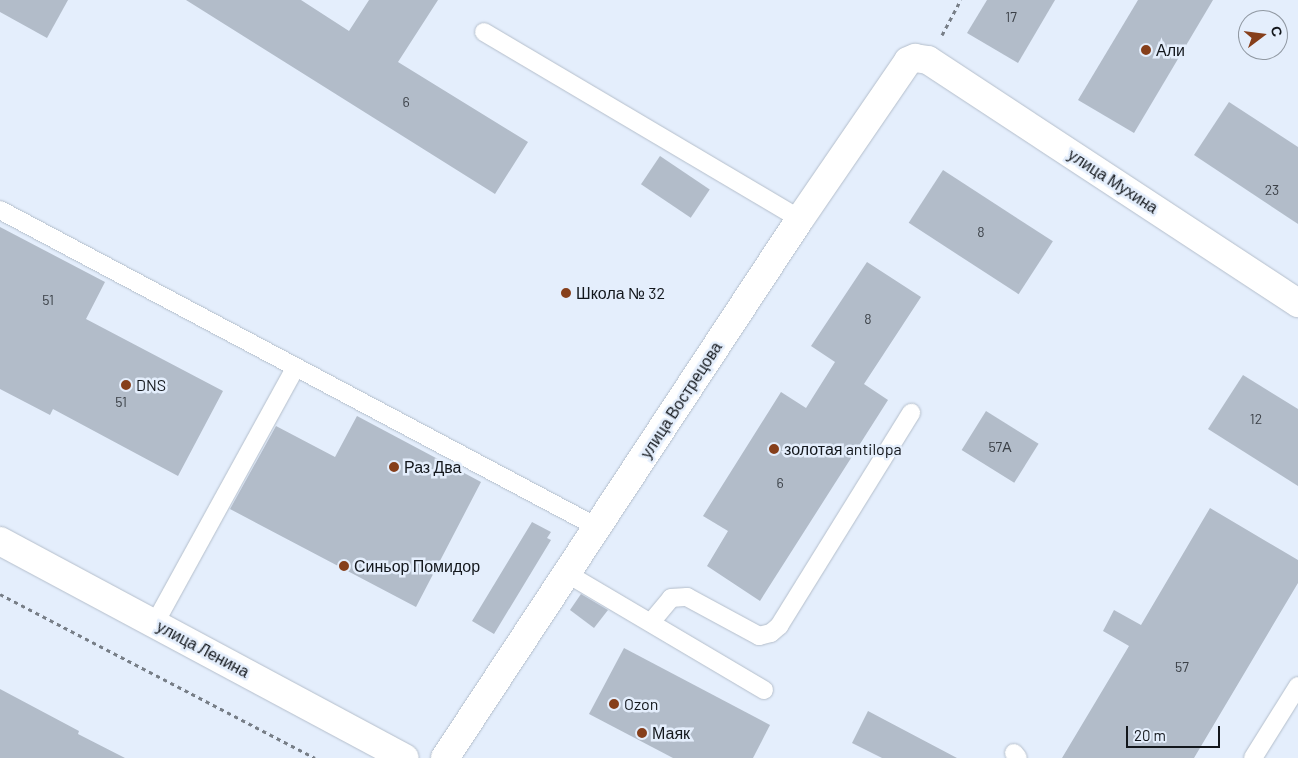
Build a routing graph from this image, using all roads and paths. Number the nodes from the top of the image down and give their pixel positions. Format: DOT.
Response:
graph roads {
  1 [pos="961,0"];
  2 [pos="484,32"];
  3 [pos="928,60"];
  4 [pos="0,210"];
  5 [pos="800,218"];
  6 [pos="1298,303"];
  7 [pos="295,368"];
  8 [pos="911,413"];
  9 [pos="597,527"];
  10 [pos="0,541"];
  11 [pos="566,573"];
  12 [pos="0,594"];
  13 [pos="652,621"];
  14 [pos="155,623"];
  15 [pos="1298,686"];
  16 [pos="764,690"];
  17 [pos="398,756"];
  18 [pos="315,758"];
  19 [pos="445,758"];
  20 [pos="1253,758"];
  1 -- 3 [label="path"];
  2 -- 5 [label="lane"];
  3 -- 5 [label="street, улица Вострецова"];
  3 -- 6 [label="street, улица Мухина"];
  4 -- 7 [label="lane"];
  5 -- 9 [label="street, улица Вострецова"];
  7 -- 9 [label="lane"];
  7 -- 14 [label="lane"];
  8 -- 13 [label="lane"];
  9 -- 11 [label="street, улица Вострецова"];
  10 -- 14 [label="street, улица Ленина"];
  11 -- 13 [label="lane"];
  11 -- 19 [label="street, улица Вострецова"];
  12 -- 18 [label="path"];
  13 -- 16 [label="lane"];
  14 -- 17 [label="street, улица Ленина"];
  15 -- 20 [label="lane"];
}
